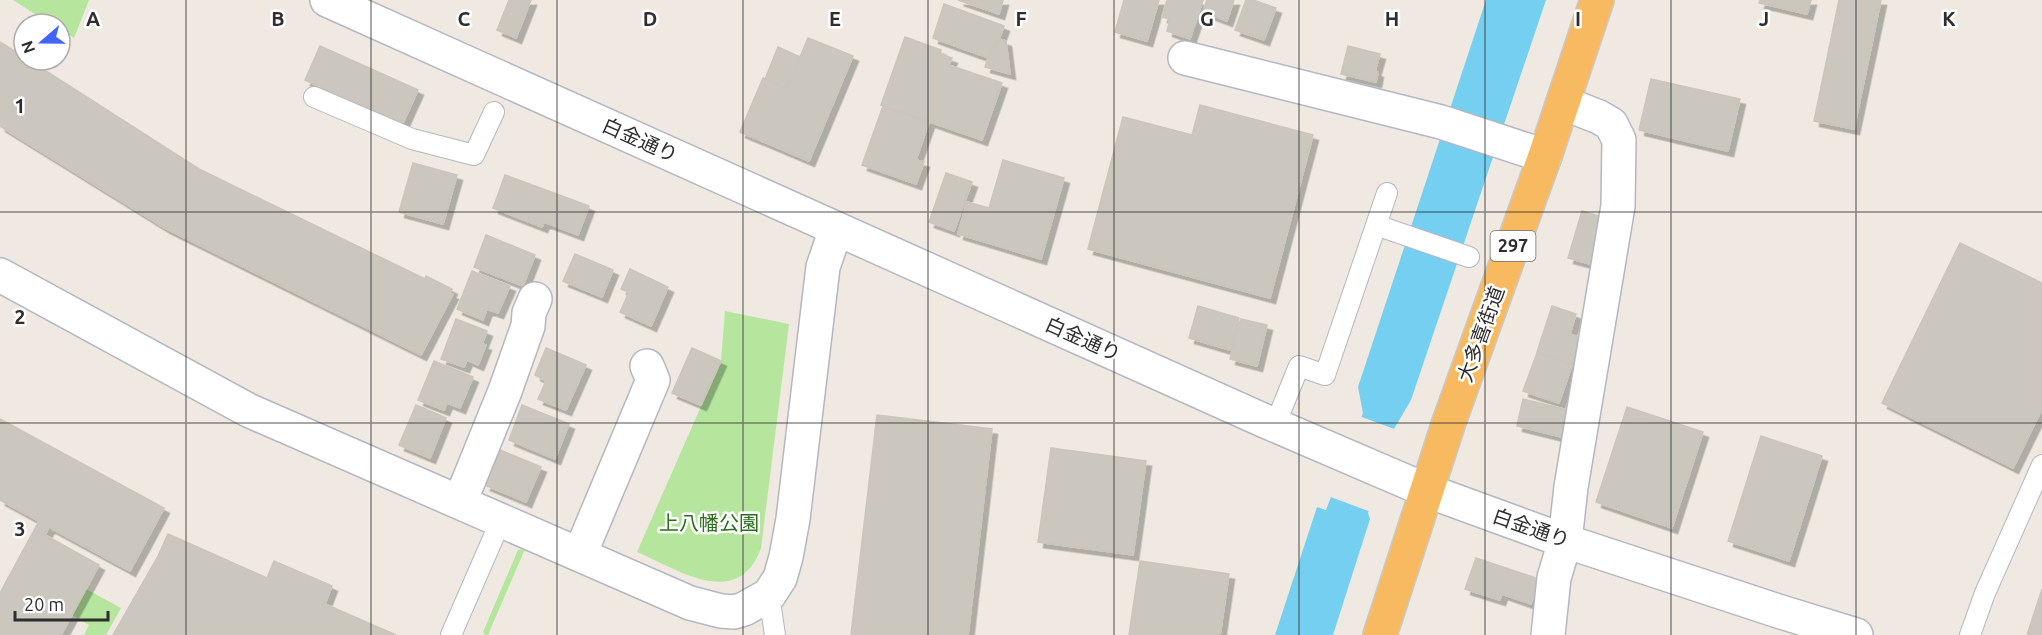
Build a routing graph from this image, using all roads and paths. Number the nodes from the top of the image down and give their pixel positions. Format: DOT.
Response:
graph roads {
  1 [pos="327,0"];
  2 [pos="1597,0"];
  3 [pos="1185,58"];
  4 [pos="314,97"];
  5 [pos="1563,103"];
  6 [pos="494,112"];
  7 [pos="1545,156"];
  8 [pos="1387,193"];
  9 [pos="1376,225"];
  10 [pos="836,229"];
  11 [pos="1465,256"];
  12 [pos="0,275"];
  13 [pos="535,299"];
  14 [pos="646,366"];
  15 [pos="1275,425"];
  16 [pos="2042,465"];
  17 [pos="1428,491"];
  18 [pos="460,502"];
  19 [pos="501,520"];
  20 [pos="1565,541"];
  21 [pos="580,554"];
  22 [pos="769,595"];
  23 [pos="451,635"];
  24 [pos="775,635"];
  25 [pos="1380,635"];
  26 [pos="1548,635"];
  27 [pos="1857,635"];
  28 [pos="1970,635"];
  1 -- 10 [label="street, 白金通り"];
  2 -- 5 [label="highway, 大多喜街道 / 297"];
  3 -- 7 [label="street"];
  4 -- 6 [label="lane"];
  5 -- 7 [label="highway, 大多喜街道 / 297"];
  5 -- 20 [label="street"];
  7 -- 17 [label="highway, 大多喜街道 / 297"];
  8 -- 9 [label="lane"];
  9 -- 11 [label="lane"];
  9 -- 15 [label="lane"];
  10 -- 15 [label="street, 白金通り"];
  10 -- 22 [label="street"];
  12 -- 18 [label="street"];
  13 -- 18 [label="street"];
  14 -- 21 [label="street"];
  15 -- 17 [label="street, 白金通り"];
  16 -- 28 [label="lane"];
  17 -- 20 [label="street, 白金通り"];
  17 -- 25 [label="highway, 大多喜街道 / 297"];
  18 -- 19 [label="street"];
  19 -- 21 [label="street"];
  19 -- 23 [label="lane"];
  20 -- 26 [label="street"];
  20 -- 27 [label="street, 白金通り"];
  21 -- 22 [label="street"];
  22 -- 24 [label="lane"];
}
